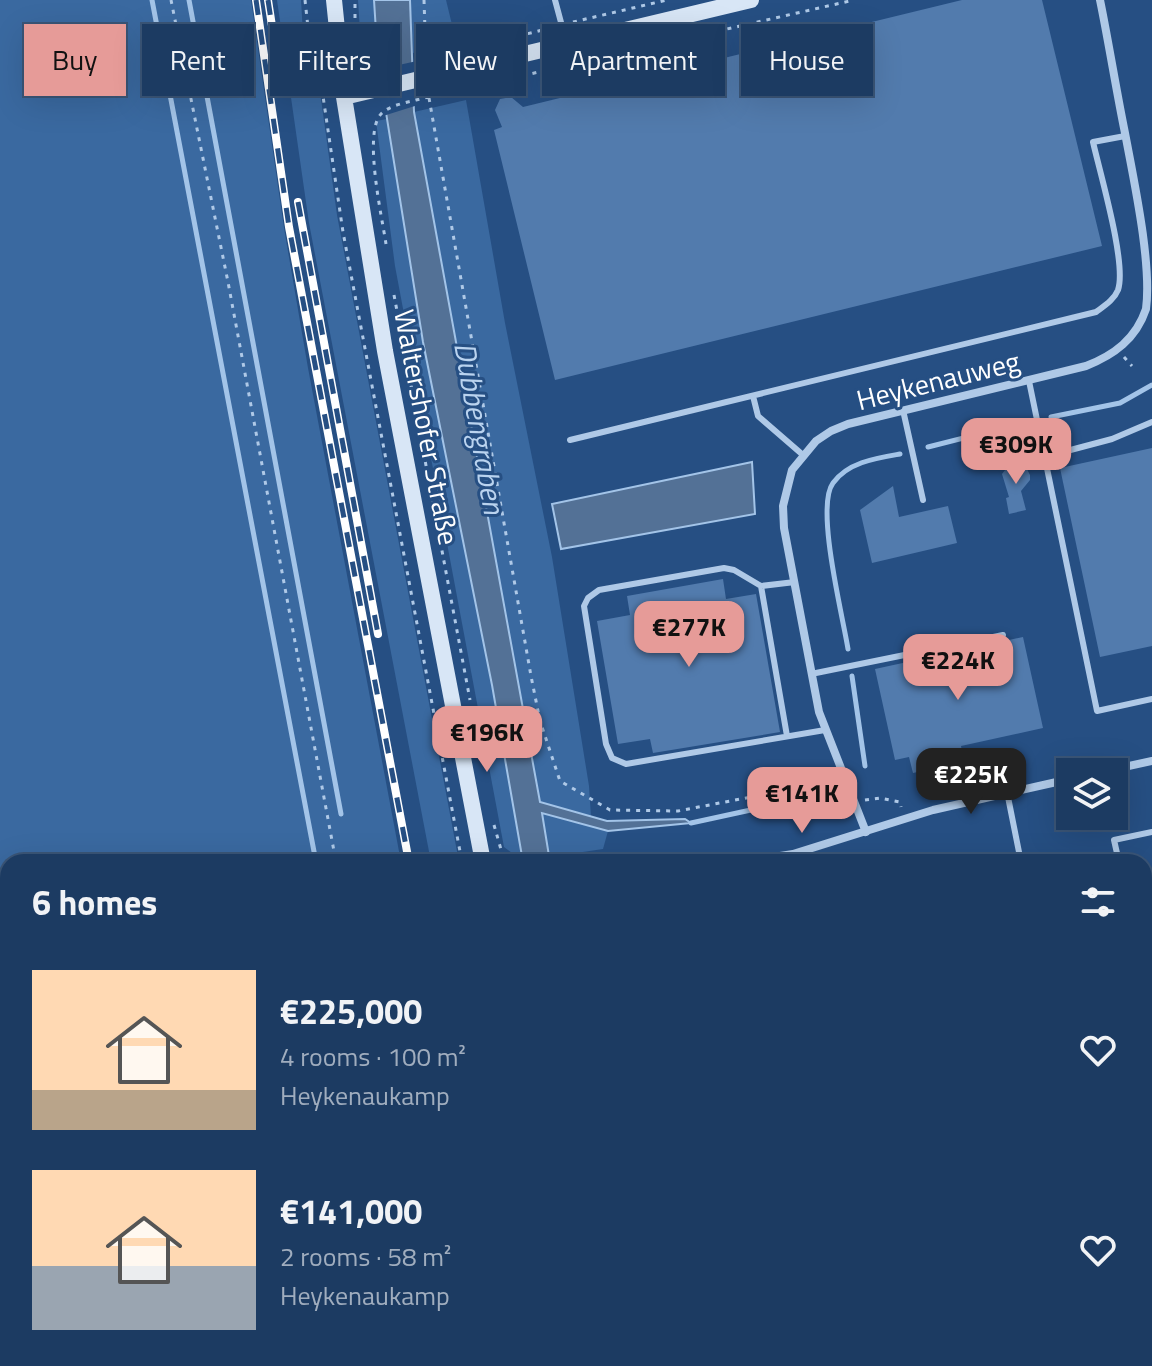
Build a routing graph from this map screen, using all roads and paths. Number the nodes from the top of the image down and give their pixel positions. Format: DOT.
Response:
graph roads {
  1 [pos="171,0"];
  2 [pos="305,0"];
  3 [pos="334,0"];
  4 [pos="424,0"];
  5 [pos="555,0"];
  6 [pos="667,0"];
  7 [pos="751,0"];
  8 [pos="854,0"];
  9 [pos="1100,0"];
  10 [pos="688,8"];
  11 [pos="425,24"];
  12 [pos="562,24"];
  13 [pos="566,24"];
  14 [pos="634,24"];
  15 [pos="416,72"];
  16 [pos="344,97"];
  17 [pos="429,98"];
  18 [pos="1125,136"];
  19 [pos="1150,250"];
  20 [pos="387,254"];
  21 [pos="394,294"];
  22 [pos="1029,381"];
  23 [pos="753,396"];
  24 [pos="903,410"];
  25 [pos="1152,422"];
  26 [pos="570,440"];
  27 [pos="803,455"];
  28 [pos="1044,457"];
  29 [pos="923,500"];
  30 [pos="795,582"];
  31 [pos="761,586"];
  32 [pos="1003,635"];
  33 [pos="811,674"];
  34 [pos="1152,699"];
  35 [pos="471,706"];
  36 [pos="825,730"];
  37 [pos="787,736"];
  38 [pos="1152,761"];
  39 [pos="1128,766"];
  40 [pos="1056,782"];
  41 [pos="824,783"];
  42 [pos="1007,792"];
  43 [pos="870,799"];
  44 [pos="901,808"];
  45 [pos="491,816"];
  46 [pos="866,832"];
  47 [pos="1152,832"];
  48 [pos="502,853"];
  49 [pos="335,854"];
  50 [pos="460,854"];
  51 [pos="481,854"];
  52 [pos="793,854"];
  53 [pos="1019,854"];
  54 [pos="1117,854"];
  1 -- 49 [label="path"];
  2 -- 50 [label="path"];
  3 -- 16 [label="main road, Waltershofer Straße"];
  4 -- 11 [label="path"];
  5 -- 12 [label="lane"];
  6 -- 13 [label="path"];
  7 -- 10 [label="main road"];
  8 -- 17 [label="path"];
  9 -- 18 [label="street, Heykenauweg"];
  10 -- 14 [label="main road"];
  15 -- 16 [label="main road"];
  16 -- 51 [label="main road, Waltershofer Straße"];
  17 -- 20 [label="path"];
  17 -- 41 [label="path"];
  18 -- 19 [label="street, Heykenauweg"];
  18 -- 23 [label="lane"];
  19 -- 22 [label="street, Heykenauweg"];
  21 -- 35 [label="path"];
  22 -- 24 [label="street, Heykenauweg"];
  22 -- 28 [label="lane"];
  23 -- 26 [label="lane"];
  23 -- 27 [label="lane"];
  24 -- 27 [label="street, Heykenauweg"];
  24 -- 29 [label="lane"];
  25 -- 28 [label="lane"];
  27 -- 30 [label="street, Heykenauweg"];
  28 -- 34 [label="lane"];
  30 -- 31 [label="lane"];
  30 -- 33 [label="street, Heykenauweg"];
  31 -- 37 [label="lane"];
  31 -- 37 [label="lane"];
  32 -- 33 [label="lane"];
  33 -- 36 [label="street, Heykenauweg"];
  36 -- 37 [label="lane"];
  36 -- 46 [label="street, Heykenauweg"];
  38 -- 39 [label="street"];
  40 -- 42 [label="street"];
  42 -- 46 [label="street"];
  42 -- 53 [label="lane"];
  43 -- 44 [label="path"];
  45 -- 48 [label="path"];
  46 -- 52 [label="street"];
  47 -- 54 [label="lane"];
}
